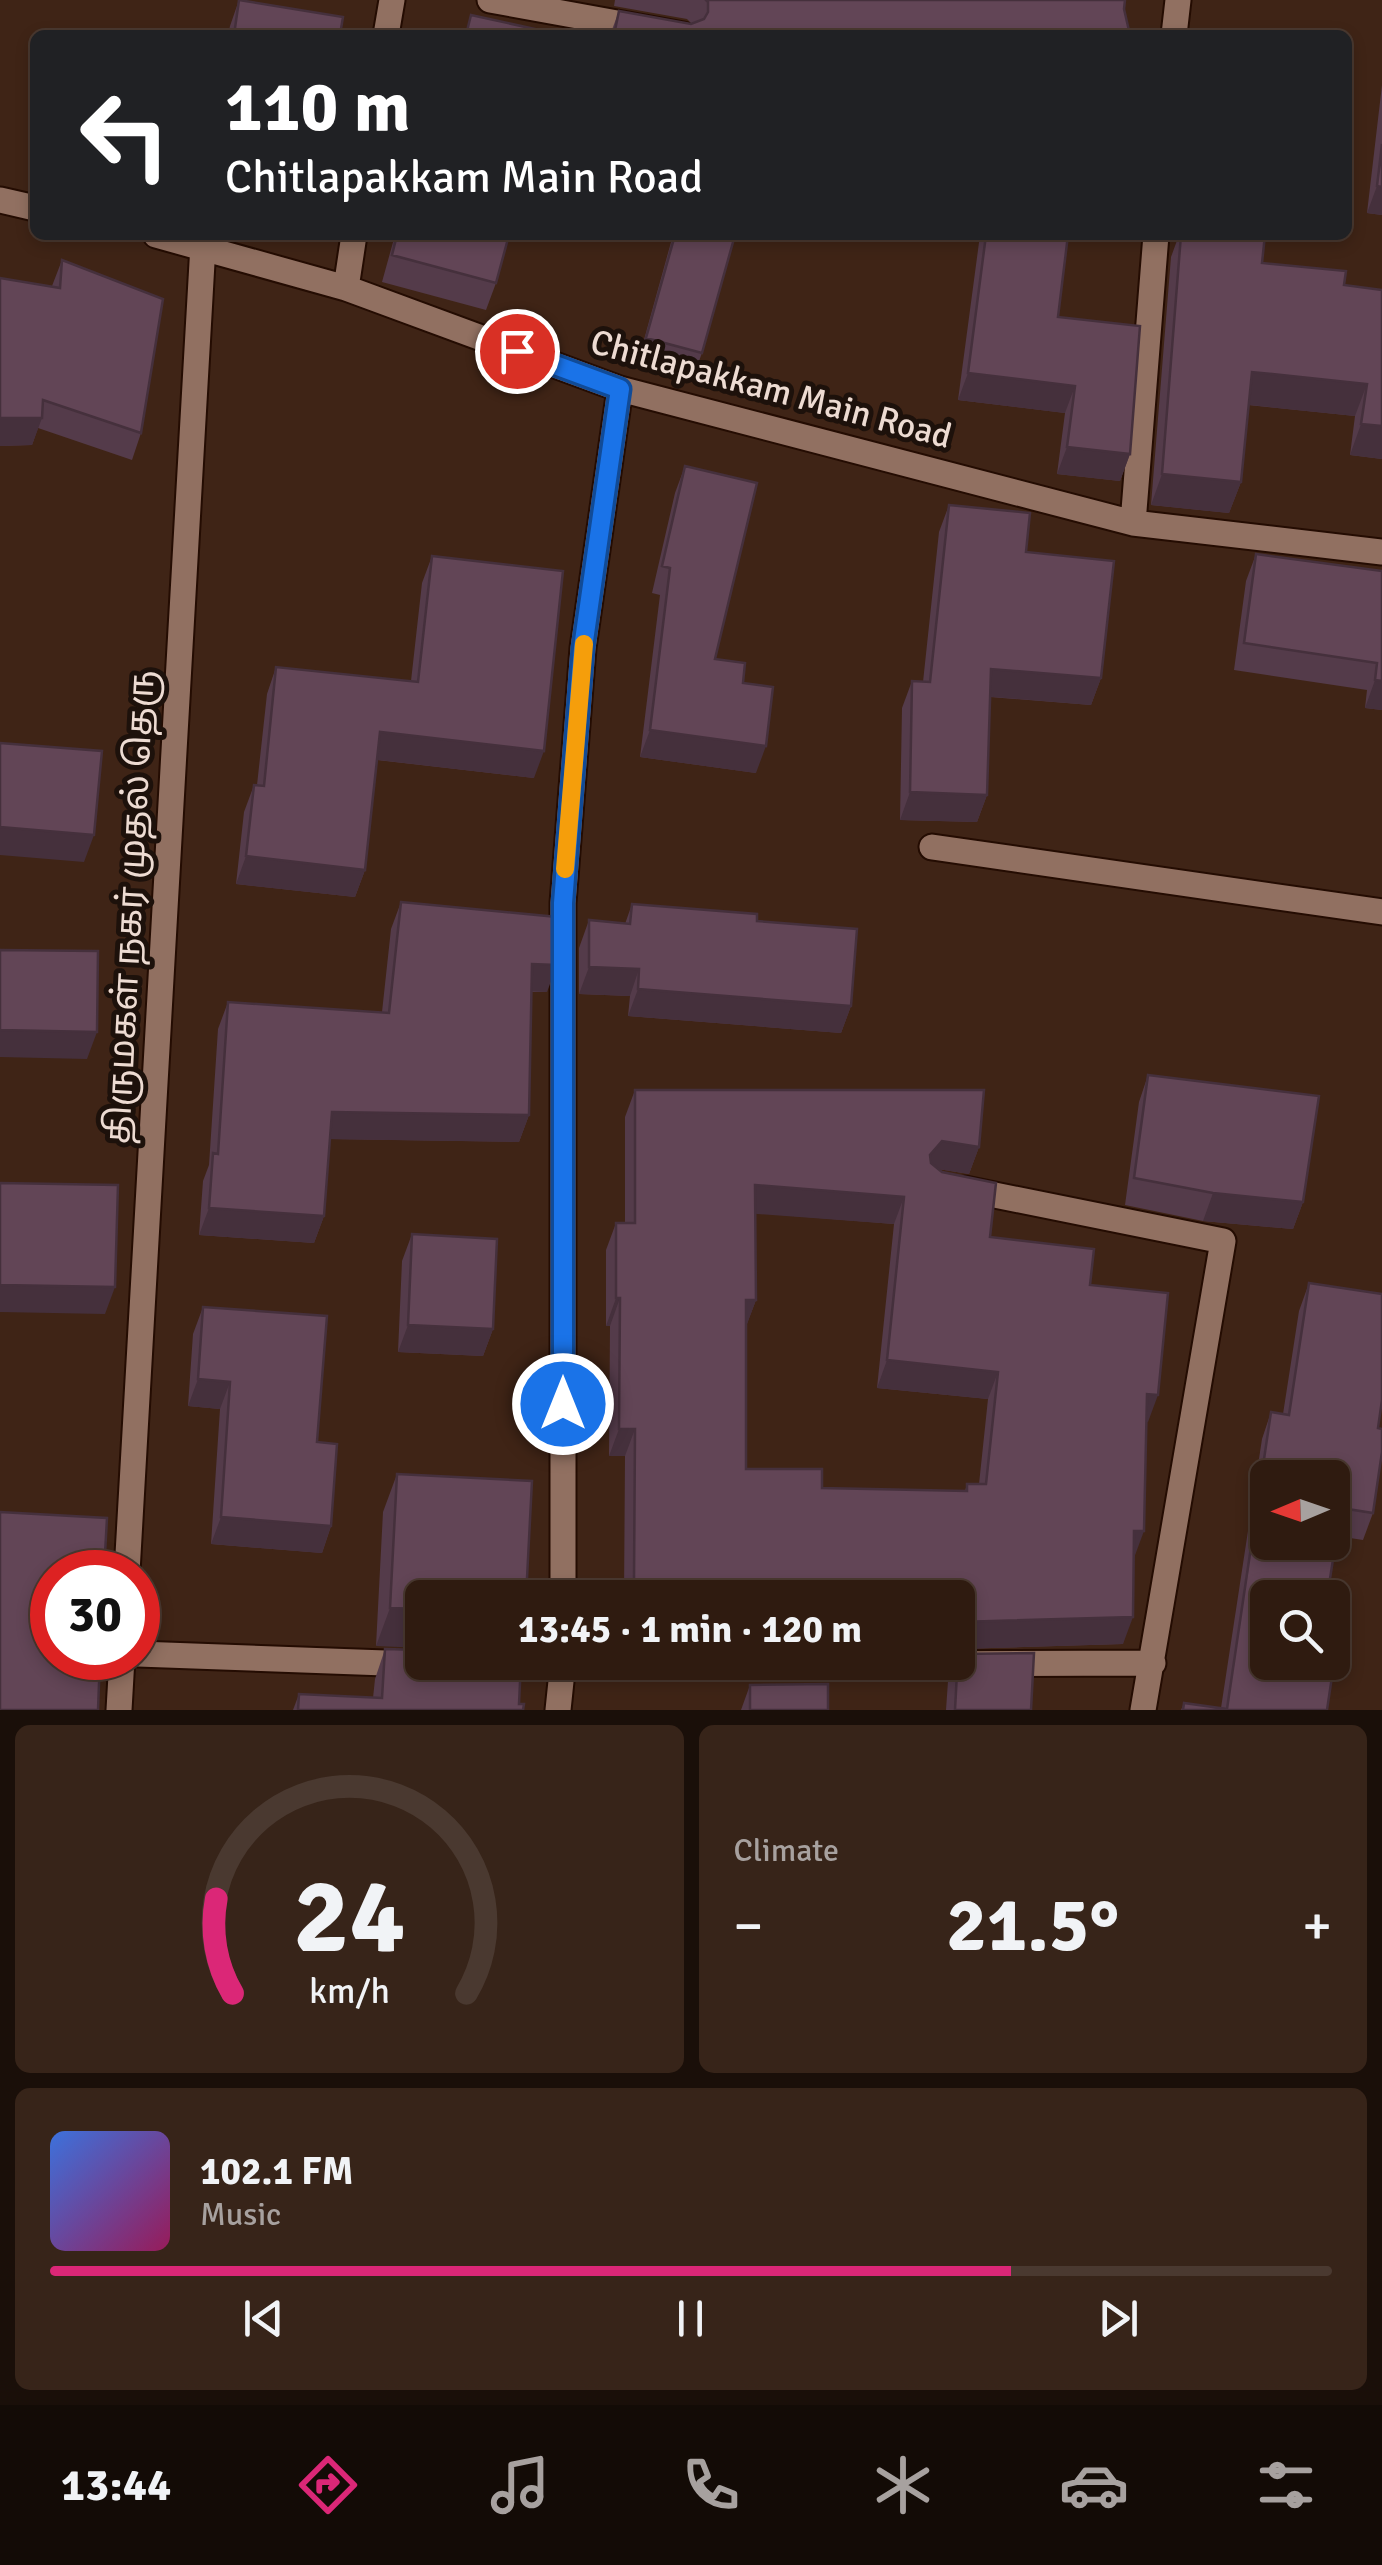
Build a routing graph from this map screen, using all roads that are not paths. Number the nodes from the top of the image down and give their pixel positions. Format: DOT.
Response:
graph roads {
  1 [pos="392,0"];
  2 [pos="490,0"];
  3 [pos="1178,0"];
  4 [pos="387,30"];
  5 [pos="655,30"];
  6 [pos="1175,30"];
  7 [pos="0,200"];
  8 [pos="30,207"];
  9 [pos="180,240"];
  10 [pos="353,240"];
  11 [pos="1156,240"];
  12 [pos="203,245"];
  13 [pos="346,288"];
  14 [pos="620,389"];
  15 [pos="1133,523"];
  16 [pos="1382,552"];
  17 [pos="932,847"];
  18 [pos="1382,912"];
  19 [pos="936,1184"];
  20 [pos="128,1550"];
  21 [pos="562,1580"];
  22 [pos="160,1655"];
  23 [pos="405,1663"];
  24 [pos="1153,1664"];
  25 [pos="975,1665"];
  26 [pos="121,1680"];
  27 [pos="561,1680"];
  28 [pos="119,1710"];
  29 [pos="558,1710"];
  30 [pos="1143,1710"];
  1 -- 4 [label="street"];
  2 -- 5 [label="street"];
  3 -- 6 [label="street"];
  7 -- 8 [label="street"];
  9 -- 12 [label="street, Chitlapakkam Main Road"];
  10 -- 13 [label="street"];
  11 -- 15 [label="street"];
  12 -- 13 [label="street, Chitlapakkam Main Road"];
  12 -- 20 [label="street, திருமகள் நகர் முதல் தெரு"];
  13 -- 14 [label="street, Chitlapakkam Main Road"];
  14 -- 15 [label="street, Chitlapakkam Main Road"];
  14 -- 21 [label="street"];
  15 -- 16 [label="street, Chitlapakkam Main Road"];
  17 -- 18 [label="street"];
  19 -- 24 [label="street"];
  22 -- 23 [label="street"];
  24 -- 25 [label="street"];
  24 -- 30 [label="street"];
  26 -- 28 [label="street"];
  27 -- 29 [label="street"];
}
